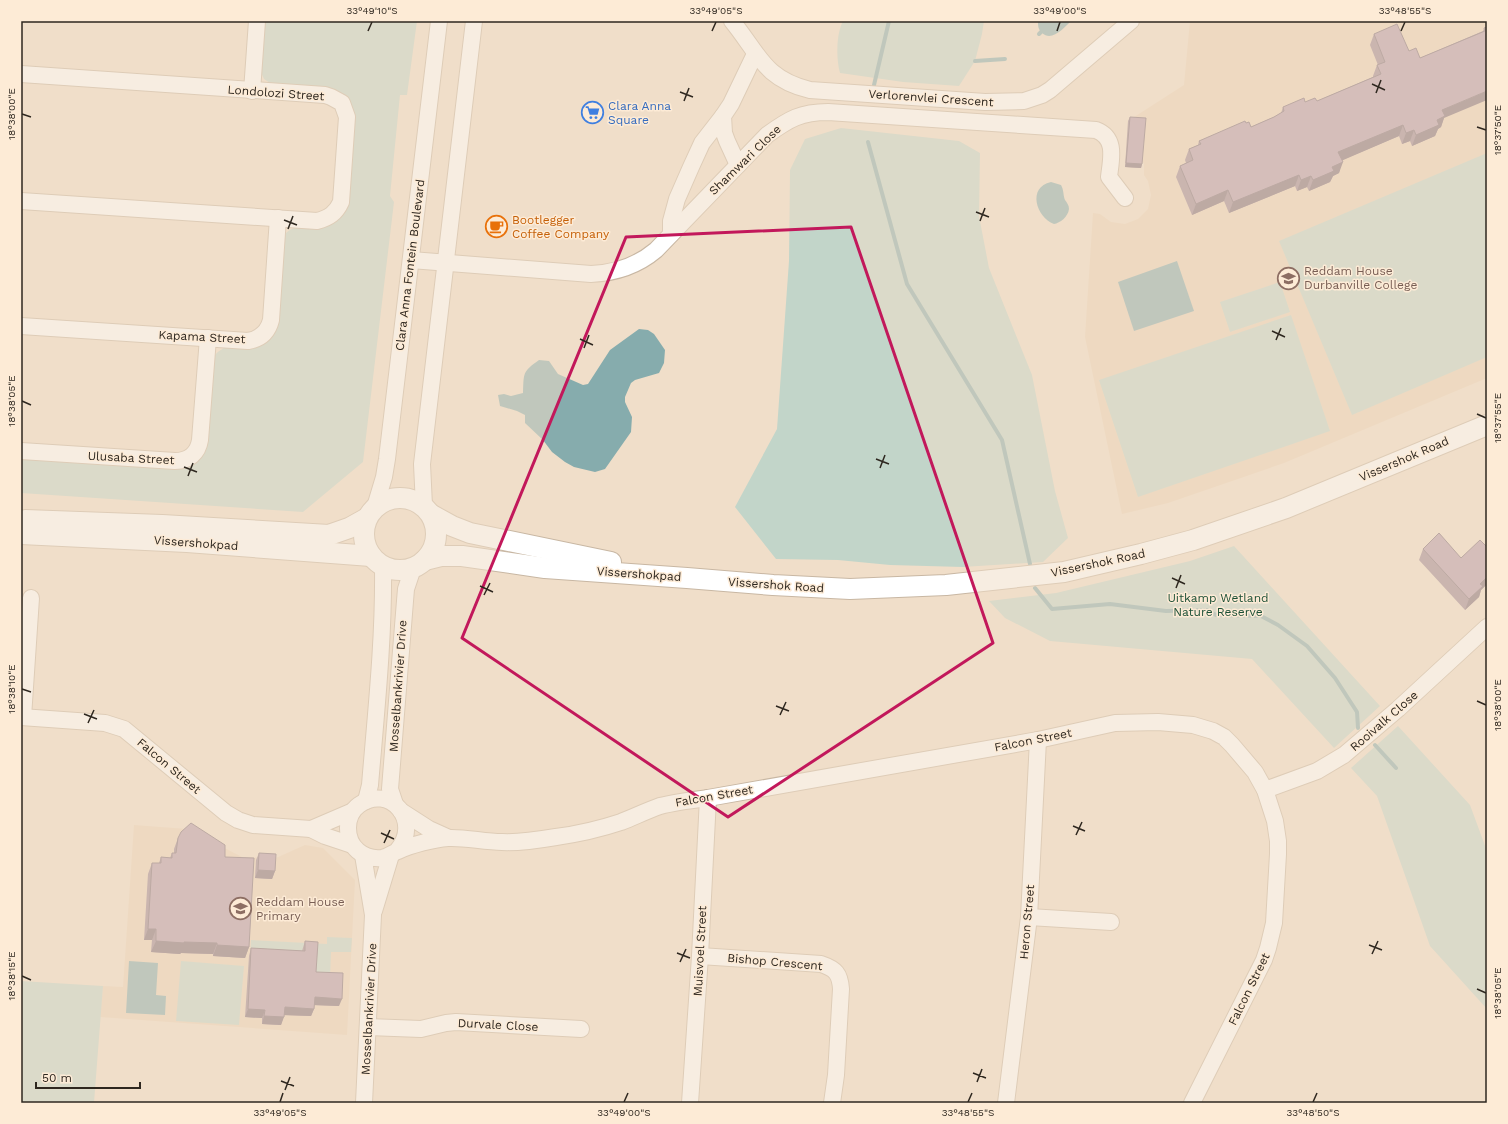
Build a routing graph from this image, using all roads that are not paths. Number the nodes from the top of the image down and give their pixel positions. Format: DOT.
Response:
graph roads {
  1 [pos="257,21"];
  2 [pos="439,21"];
  3 [pos="474,21"];
  4 [pos="732,21"];
  5 [pos="1131,21"];
  6 [pos="755,54"];
  7 [pos="21,74"];
  8 [pos="252,91"];
  9 [pos="723,116"];
  10 [pos="738,165"];
  11 [pos="1126,198"];
  12 [pos="21,201"];
  13 [pos="278,218"];
  14 [pos="672,234"];
  15 [pos="411,260"];
  16 [pos="446,263"];
  17 [pos="21,326"];
  18 [pos="208,338"];
  19 [pos="1487,425"];
  20 [pos="21,451"];
  21 [pos="428,511"];
  22 [pos="371,513"];
  23 [pos="21,520"];
  24 [pos="21,534"];
  25 [pos="377,561"];
  26 [pos="419,564"];
  27 [pos="687,578"];
  28 [pos="31,598"];
  29 [pos="1487,627"];
  30 [pos="22,717"];
  31 [pos="1038,740"];
  32 [pos="1265,790"];
  33 [pos="708,798"];
  34 [pos="366,801"];
  35 [pos="398,808"];
  36 [pos="353,812"];
  37 [pos="312,829"];
  38 [pos="449,838"];
  39 [pos="358,850"];
  40 [pos="394,853"];
  41 [pos="373,915"];
  42 [pos="1029,917"];
  43 [pos="1110,922"];
  44 [pos="700,956"];
  45 [pos="368,1027"];
  46 [pos="581,1030"];
  47 [pos="364,1103"];
  48 [pos="690,1103"];
  49 [pos="832,1103"];
  50 [pos="1006,1103"];
  51 [pos="1192,1103"];
  1 -- 8 [label="street"];
  2 -- 15 [label="street, Clara Anna Fontein Boulevard"];
  3 -- 16 [label="street"];
  4 -- 6 [label="street, Verlorenvlei Crescent"];
  5 -- 6 [label="street, Verlorenvlei Crescent"];
  6 -- 9 [label="street"];
  7 -- 8 [label="street, Londolozi Street"];
  8 -- 13 [label="street, Londolozi Street"];
  9 -- 10 [label="street"];
  9 -- 14 [label="street"];
  10 -- 11 [label="street, Shamwari Close"];
  10 -- 14 [label="street, Shamwari Close"];
  12 -- 13 [label="street, Londolozi Street"];
  13 -- 18 [label="street, Kapama Street"];
  14 -- 16 [label="street, Shamwari Close"];
  15 -- 16 [label="street, Shamwari Close"];
  15 -- 22 [label="street, Clara Anna Fontein Boulevard"];
  16 -- 21 [label="street"];
  17 -- 18 [label="street, Kapama Street"];
  18 -- 20 [label="street, Ulusaba Street"];
  19 -- 27 [label="main road, Vissershok Road"];
  21 -- 22 [label="main road"];
  21 -- 26 [label="main road"];
  21 -- 27 [label="main road, Vissershokpad"];
  22 -- 23 [label="main road, Vissershokpad"];
  22 -- 25 [label="main road"];
  24 -- 25 [label="main road, Vissershokpad"];
  25 -- 26 [label="main road"];
  25 -- 34 [label="street, Mosselbankrivier Drive"];
  26 -- 27 [label="main road, Vissershokpad"];
  26 -- 35 [label="street, Mosselbankrivier Drive"];
  28 -- 30 [label="street"];
  29 -- 32 [label="street, Rooivalk Close"];
  30 -- 37 [label="street, Falcon Street"];
  31 -- 32 [label="street, Falcon Street"];
  31 -- 33 [label="street, Falcon Street"];
  31 -- 42 [label="street, Heron Street"];
  32 -- 51 [label="street, Falcon Street"];
  33 -- 38 [label="street, Falcon Street"];
  33 -- 44 [label="street, Muisvoel Street"];
  34 -- 35 [label="street"];
  34 -- 36 [label="street"];
  35 -- 38 [label="street, Falcon Street"];
  35 -- 40 [label="street"];
  36 -- 37 [label="street, Falcon Street"];
  36 -- 39 [label="street"];
  37 -- 39 [label="street, Falcon Street"];
  38 -- 40 [label="street, Falcon Street"];
  39 -- 40 [label="street"];
  39 -- 41 [label="street, Mosselbankrivier Drive"];
  40 -- 41 [label="street, Mosselbankrivier Drive"];
  41 -- 45 [label="street, Mosselbankrivier Drive"];
  42 -- 43 [label="street"];
  42 -- 50 [label="street, Heron Street"];
  44 -- 48 [label="street, Muisvoel Street"];
  44 -- 49 [label="street, Bishop Crescent"];
  45 -- 46 [label="street, Durvale Close"];
  45 -- 47 [label="street, Mosselbankrivier Drive"];
}
